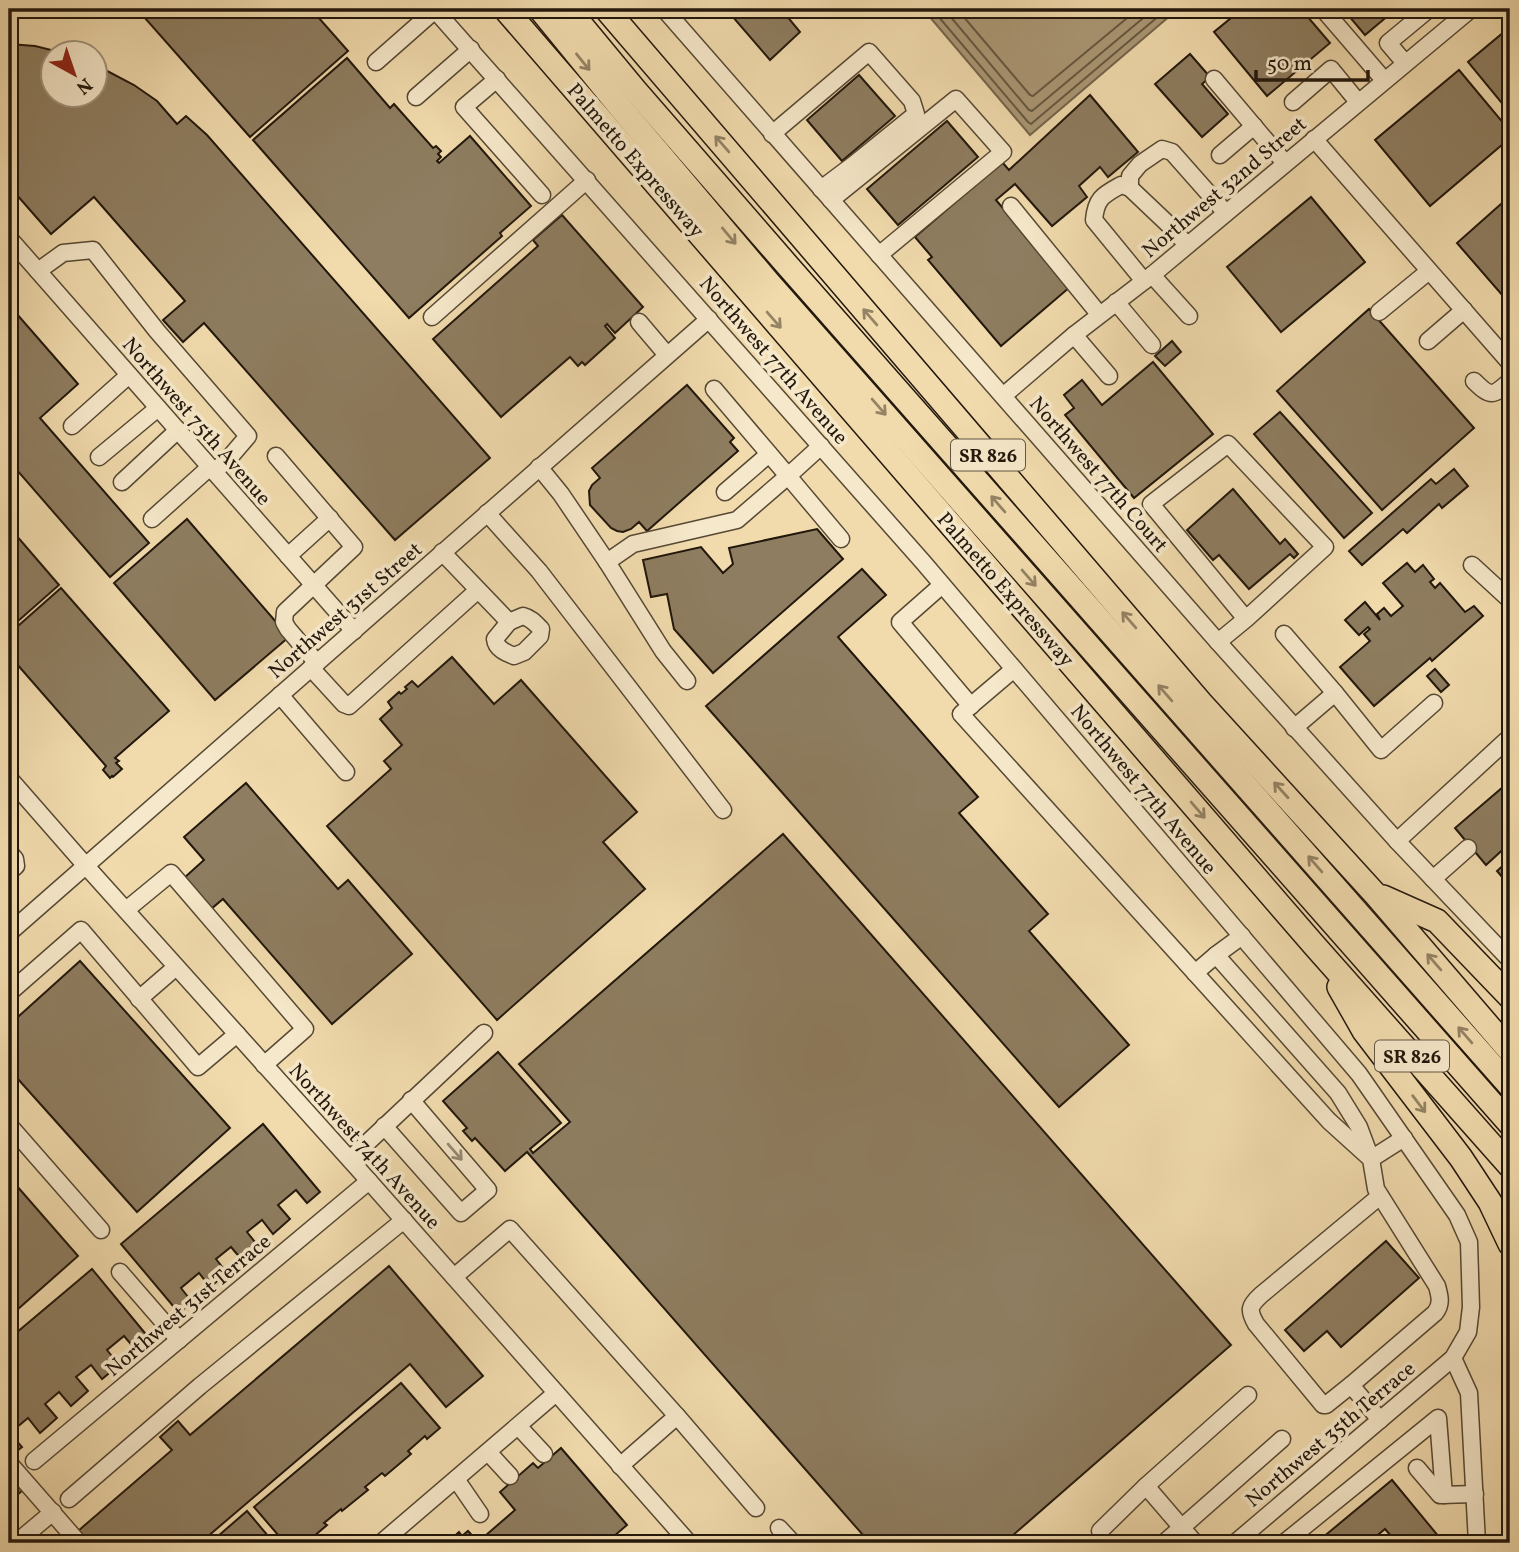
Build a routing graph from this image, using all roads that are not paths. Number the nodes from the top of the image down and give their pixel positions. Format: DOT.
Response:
graph roads {
  1 [pos="435,9"];
  2 [pos="505,9"];
  3 [pos="540,9"];
  4 [pos="568,9"];
  5 [pos="606,9"];
  6 [pos="664,9"];
  7 [pos="1324,9"];
  8 [pos="1429,9"];
  9 [pos="1471,9"];
  10 [pos="471,49"];
  11 [pos="376,62"];
  12 [pos="1405,63"];
  13 [pos="497,79"];
  14 [pos="1214,79"];
  15 [pos="1384,80"];
  16 [pos="416,97"];
  17 [pos="1293,102"];
  18 [pos="1358,102"];
  19 [pos="1254,126"];
  20 [pos="772,134"];
  21 [pos="1314,139"];
  22 [pos="1220,155"];
  23 [pos="1285,163"];
  24 [pos="587,180"];
  25 [pos="1130,188"];
  26 [pos="542,195"];
  27 [pos="826,195"];
  28 [pos="1011,206"];
  29 [pos="1225,212"];
  30 [pos="9,238"];
  31 [pos="1187,245"];
  32 [pos="878,256"];
  33 [pos="38,271"];
  34 [pos="1429,271"];
  35 [pos="1148,278"];
  36 [pos="1116,302"];
  37 [pos="1464,310"];
  38 [pos="1379,312"];
  39 [pos="1099,314"];
  40 [pos="1189,316"];
  41 [pos="432,317"];
  42 [pos="709,319"];
  43 [pos="639,322"];
  44 [pos="1074,335"];
  45 [pos="1428,341"];
  46 [pos="1152,345"];
  47 [pos="667,355"];
  48 [pos="1509,360"];
  49 [pos="129,375"];
  50 [pos="1109,376"];
  51 [pos="1474,381"];
  52 [pos="1510,381"];
  53 [pos="714,389"];
  54 [pos="1003,396"];
  55 [pos="158,408"];
  56 [pos="72,426"];
  57 [pos="178,430"];
  58 [pos="821,446"];
  59 [pos="769,454"];
  60 [pos="276,456"];
  61 [pos="99,457"];
  62 [pos="539,467"];
  63 [pos="212,469"];
  64 [pos="788,476"];
  65 [pos="122,482"];
  66 [pos="725,492"];
  67 [pos="487,513"];
  68 [pos="330,518"];
  69 [pos="152,519"];
  70 [pos="842,539"];
  71 [pos="442,552"];
  72 [pos="288,556"];
  73 [pos="607,562"];
  74 [pos="1472,565"];
  75 [pos="314,585"];
  76 [pos="942,585"];
  77 [pos="478,590"];
  78 [pos="1510,600"];
  79 [pos="1246,619"];
  80 [pos="509,622"];
  81 [pos="354,631"];
  82 [pos="1284,634"];
  83 [pos="1218,642"];
  84 [pos="314,665"];
  85 [pos="1014,669"];
  86 [pos="687,681"];
  87 [pos="1335,693"];
  88 [pos="280,695"];
  89 [pos="1434,703"];
  90 [pos="971,706"];
  91 [pos="1294,728"];
  92 [pos="1510,737"];
  93 [pos="346,772"];
  94 [pos="12,788"];
  95 [pos="723,810"];
  96 [pos="1397,841"];
  97 [pos="1468,848"];
  98 [pos="9,852"];
  99 [pos="86,866"];
  100 [pos="9,872"];
  101 [pos="1433,879"];
  102 [pos="1376,895"];
  103 [pos="126,910"];
  104 [pos="9,933"];
  105 [pos="1242,936"];
  106 [pos="1314,945"];
  107 [pos="1216,955"];
  108 [pos="1510,960"];
  109 [pos="176,967"];
  110 [pos="1195,973"];
  111 [pos="9,993"];
  112 [pos="1510,997"];
  113 [pos="139,999"];
  114 [pos="484,1033"];
  115 [pos="237,1034"];
  116 [pos="1510,1051"];
  117 [pos="264,1065"];
  118 [pos="1510,1086"];
  119 [pos="411,1100"];
  120 [pos="1510,1124"];
  121 [pos="9,1125"];
  122 [pos="384,1126"];
  123 [pos="1404,1138"];
  124 [pos="350,1159"];
  125 [pos="1371,1159"];
  126 [pos="1510,1166"];
  127 [pos="369,1181"];
  128 [pos="1380,1196"];
  129 [pos="404,1220"];
  130 [pos="101,1230"];
  131 [pos="1510,1244"];
  132 [pos="120,1272"];
  133 [pos="454,1277"];
  134 [pos="179,1340"];
  135 [pos="1453,1358"];
  136 [pos="1351,1385"];
  137 [pos="556,1393"];
  138 [pos="1248,1395"];
  139 [pos="677,1416"];
  140 [pos="1380,1420"];
  141 [pos="518,1426"];
  142 [pos="1282,1439"];
  143 [pos="488,1452"];
  144 [pos="544,1454"];
  145 [pos="34,1461"];
  146 [pos="9,1462"];
  147 [pos="620,1466"];
  148 [pos="1417,1468"];
  149 [pos="510,1476"];
  150 [pos="456,1479"];
  151 [pos="1146,1486"];
  152 [pos="1475,1494"];
  153 [pos="1444,1495"];
  154 [pos="69,1499"];
  155 [pos="756,1508"];
  156 [pos="53,1512"];
  157 [pos="480,1514"];
  158 [pos="779,1528"];
  159 [pos="1182,1528"];
  160 [pos="1100,1531"];
  161 [pos="682,1541"];
  162 [pos="16,1543"];
  163 [pos="79,1543"];
  164 [pos="381,1543"];
  165 [pos="793,1543"];
  166 [pos="1164,1543"];
  167 [pos="1195,1543"];
  168 [pos="1235,1543"];
  169 [pos="1284,1543"];
  170 [pos="1476,1543"];
  1 -- 10 [label="street, Northwest 77th Avenue"];
  1 -- 11 [label="street"];
  2 -- 106 [label="highway, Palmetto Expressway / SR 826, one-way"];
  3 -- 120 [label="highway, one-way"];
  118 -- 4 [label="highway, one-way"];
  102 -- 5 [label="highway, SR 826, one-way"];
  6 -- 20 [label="street, Northwest 77th Court"];
  7 -- 15 [label="street"];
  8 -- 12 [label="street"];
  9 -- 12 [label="street, Northwest 32nd Street"];
  10 -- 13 [label="street, Northwest 77th Avenue"];
  10 -- 16 [label="street"];
  12 -- 15 [label="street, Northwest 32nd Street"];
  13 -- 24 [label="street, Northwest 77th Avenue"];
  13 -- 26 [label="street"];
  14 -- 19 [label="street"];
  15 -- 18 [label="street, Northwest 32nd Street"];
  17 -- 18 [label="street"];
  18 -- 21 [label="street, Northwest 32nd Street"];
  19 -- 22 [label="street"];
  19 -- 23 [label="street"];
  20 -- 27 [label="street, Northwest 77th Court"];
  20 -- 27 [label="street"];
  21 -- 23 [label="street, Northwest 32nd Street"];
  21 -- 34 [label="street"];
  23 -- 29 [label="street, Northwest 32nd Street"];
  24 -- 41 [label="street"];
  24 -- 42 [label="street, Northwest 77th Avenue"];
  25 -- 29 [label="street"];
  25 -- 31 [label="street"];
  25 -- 35 [label="street"];
  27 -- 32 [label="street, Northwest 77th Court"];
  27 -- 32 [label="street"];
  28 -- 39 [label="street"];
  29 -- 31 [label="street, Northwest 32nd Street"];
  30 -- 33 [label="street, Northwest 75th Avenue"];
  31 -- 35 [label="street, Northwest 32nd Street"];
  32 -- 54 [label="street, Northwest 77th Court"];
  33 -- 49 [label="street, Northwest 75th Avenue"];
  33 -- 63 [label="street"];
  34 -- 37 [label="street"];
  34 -- 38 [label="street"];
  35 -- 36 [label="street, Northwest 32nd Street"];
  35 -- 40 [label="street"];
  36 -- 39 [label="street, Northwest 32nd Street"];
  36 -- 46 [label="street"];
  37 -- 45 [label="street"];
  37 -- 48 [label="street"];
  39 -- 44 [label="street, Northwest 32nd Street"];
  42 -- 47 [label="street, Northwest 31st Street"];
  42 -- 58 [label="street, Northwest 77th Avenue"];
  43 -- 47 [label="street"];
  44 -- 50 [label="street"];
  44 -- 54 [label="street, Northwest 32nd Street"];
  47 -- 62 [label="street, Northwest 31st Street"];
  49 -- 55 [label="street, Northwest 75th Avenue"];
  49 -- 56 [label="street"];
  51 -- 52 [label="street"];
  53 -- 59 [label="street"];
  54 -- 83 [label="street, Northwest 77th Court"];
  55 -- 57 [label="street, Northwest 75th Avenue"];
  55 -- 61 [label="street"];
  57 -- 63 [label="street, Northwest 75th Avenue"];
  57 -- 65 [label="street"];
  58 -- 64 [label="street"];
  58 -- 76 [label="street, Northwest 77th Avenue"];
  59 -- 64 [label="street"];
  59 -- 66 [label="street"];
  60 -- 68 [label="street"];
  62 -- 67 [label="street, Northwest 31st Street"];
  62 -- 73 [label="street"];
  63 -- 69 [label="street"];
  63 -- 72 [label="street, Northwest 75th Avenue"];
  64 -- 70 [label="street"];
  64 -- 73 [label="street"];
  67 -- 71 [label="street, Northwest 31st Street"];
  67 -- 95 [label="street"];
  68 -- 72 [label="street"];
  68 -- 75 [label="street"];
  71 -- 77 [label="street"];
  71 -- 81 [label="street, Northwest 31st Street"];
  72 -- 75 [label="street, Northwest 75th Avenue"];
  73 -- 86 [label="street"];
  74 -- 78 [label="street"];
  75 -- 81 [label="street, Northwest 75th Avenue"];
  75 -- 84 [label="street"];
  76 -- 85 [label="street, Northwest 77th Avenue"];
  76 -- 90 [label="street"];
  77 -- 80 [label="street"];
  77 -- 84 [label="street"];
  79 -- 79 [label="street"];
  79 -- 83 [label="street"];
  81 -- 84 [label="street, Northwest 31st Street"];
  82 -- 87 [label="street"];
  83 -- 91 [label="street, Northwest 77th Court"];
  84 -- 88 [label="street, Northwest 31st Street"];
  85 -- 90 [label="street"];
  85 -- 105 [label="street, Northwest 77th Avenue"];
  87 -- 89 [label="street"];
  87 -- 91 [label="street"];
  88 -- 93 [label="street"];
  88 -- 99 [label="street, Northwest 31st Street"];
  90 -- 110 [label="street"];
  91 -- 96 [label="street, Northwest 77th Court"];
  92 -- 96 [label="street"];
  94 -- 99 [label="street, Northwest 74th Avenue"];
  96 -- 101 [label="street, Northwest 77th Court"];
  97 -- 101 [label="street"];
  98 -- 100 [label="street"];
  99 -- 103 [label="street, Northwest 74th Avenue"];
  99 -- 104 [label="street, Northwest 31st Street"];
  101 -- 108 [label="street, Northwest 77th Court"];
  102 -- 112 [label="highway"];
  116 -- 102 [label="highway, SR 826, one-way"];
  103 -- 109 [label="street, Northwest 74th Avenue"];
  103 -- 117 [label="street"];
  105 -- 107 [label="street"];
  105 -- 123 [label="street, Northwest 77th Avenue"];
  106 -- 126 [label="highway, Palmetto Expressway / SR 826"];
  106 -- 131 [label="highway, one-way"];
  107 -- 110 [label="street"];
  107 -- 125 [label="street"];
  109 -- 113 [label="street"];
  109 -- 115 [label="street, Northwest 74th Avenue"];
  110 -- 125 [label="street"];
  111 -- 113 [label="street"];
  113 -- 115 [label="street"];
  114 -- 119 [label="street"];
  115 -- 117 [label="street, Northwest 74th Avenue"];
  117 -- 124 [label="street, Northwest 74th Avenue"];
  119 -- 122 [label="street"];
  119 -- 122 [label="street, one-way"];
  121 -- 130 [label="street"];
  122 -- 124 [label="street"];
  123 -- 125 [label="street"];
  123 -- 135 [label="street, Northwest 77th Avenue"];
  124 -- 127 [label="street, Northwest 74th Avenue"];
  125 -- 128 [label="street"];
  127 -- 129 [label="street, Northwest 74th Avenue"];
  127 -- 134 [label="street, Northwest 31st Terrace"];
  128 -- 136 [label="street"];
  128 -- 136 [label="street"];
  129 -- 133 [label="street, Northwest 74th Avenue"];
  129 -- 154 [label="street"];
  132 -- 134 [label="street"];
  133 -- 137 [label="street, Northwest 74th Avenue"];
  133 -- 139 [label="street"];
  134 -- 145 [label="street, Northwest 31st Terrace"];
  135 -- 140 [label="street, Northwest 35th Terrace"];
  135 -- 152 [label="street"];
  136 -- 140 [label="street"];
  137 -- 141 [label="street"];
  137 -- 147 [label="street, Northwest 74th Avenue"];
  138 -- 151 [label="street"];
  139 -- 147 [label="street"];
  139 -- 155 [label="street"];
  140 -- 168 [label="street, Northwest 35th Terrace"];
  141 -- 143 [label="street"];
  141 -- 144 [label="street"];
  142 -- 159 [label="street"];
  143 -- 149 [label="street"];
  143 -- 150 [label="street"];
  146 -- 156 [label="street"];
  147 -- 161 [label="street, Northwest 74th Avenue"];
  148 -- 153 [label="street"];
  150 -- 157 [label="street"];
  150 -- 164 [label="street"];
  151 -- 159 [label="street"];
  151 -- 160 [label="street"];
  152 -- 153 [label="street"];
  152 -- 170 [label="street"];
  153 -- 169 [label="street"];
  156 -- 162 [label="street"];
  156 -- 163 [label="street"];
  158 -- 165 [label="street"];
  159 -- 166 [label="street"];
  159 -- 167 [label="street"];
}
